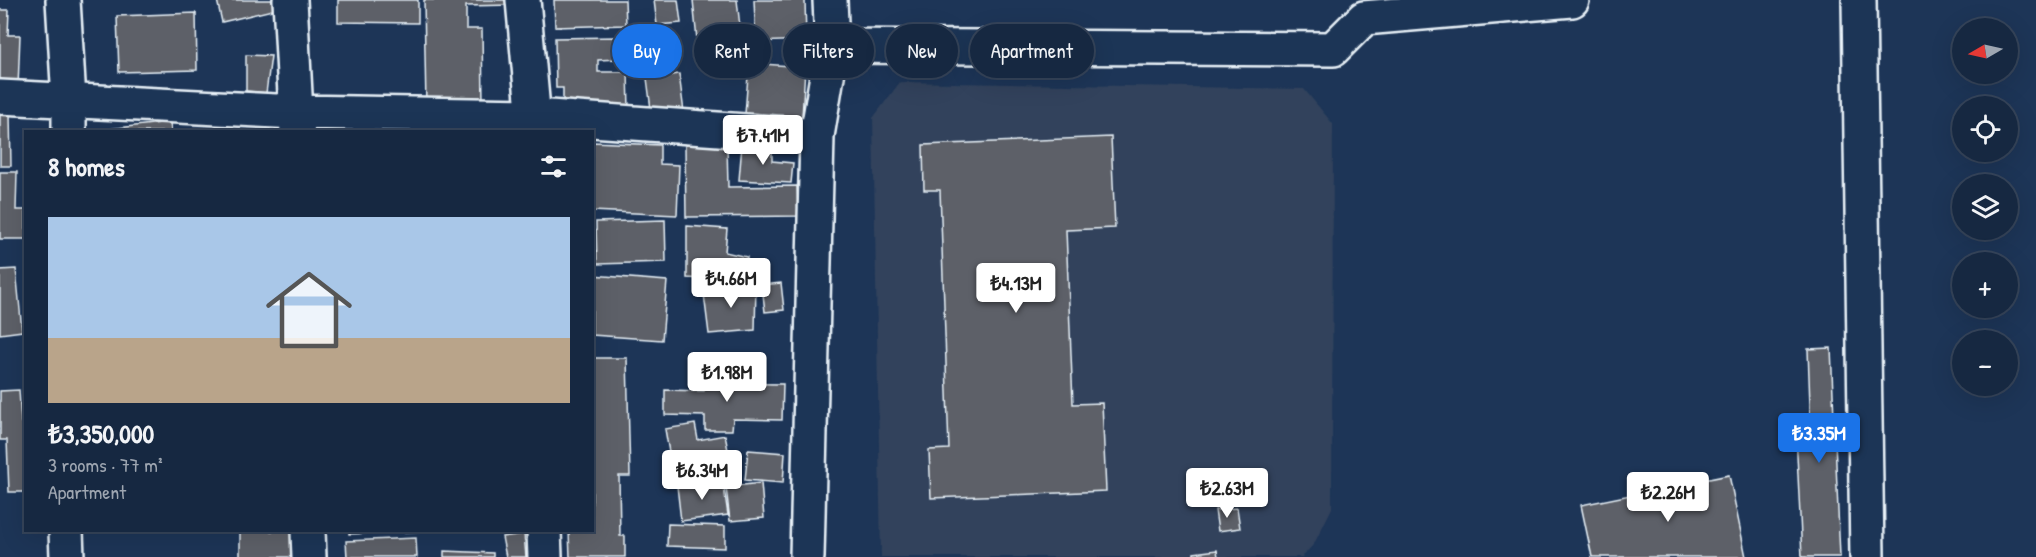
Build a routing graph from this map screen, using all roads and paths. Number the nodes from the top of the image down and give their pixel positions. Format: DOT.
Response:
graph roads {
  1 [pos="63,0"];
  2 [pos="290,0"];
  3 [pos="523,0"];
  4 [pos="830,0"];
  5 [pos="1572,0"];
  6 [pos="1859,0"];
  7 [pos="831,24"];
  8 [pos="874,46"];
  9 [pos="827,78"];
  10 [pos="0,98"];
  11 [pos="69,100"];
  12 [pos="296,122"];
  13 [pos="535,124"];
  14 [pos="69,130"];
  15 [pos="817,136"];
  16 [pos="66,532"];
  17 [pos="308,532"];
  18 [pos="544,532"];
  19 [pos="67,557"];
  20 [pos="309,557"];
  21 [pos="545,557"];
  22 [pos="807,557"];
  23 [pos="1867,557"];
  1 -- 11 [label="street"];
  2 -- 12 [label="street"];
  3 -- 13 [label="street"];
  4 -- 7 [label="street"];
  5 -- 8 [label="street"];
  6 -- 23 [label="street"];
  9 -- 15 [label="street"];
  10 -- 11 [label="street"];
  11 -- 12 [label="street"];
  11 -- 14 [label="street"];
  12 -- 13 [label="street"];
  13 -- 15 [label="street"];
  15 -- 22 [label="street"];
  16 -- 19 [label="street"];
  17 -- 20 [label="street"];
  18 -- 21 [label="street"];
}
